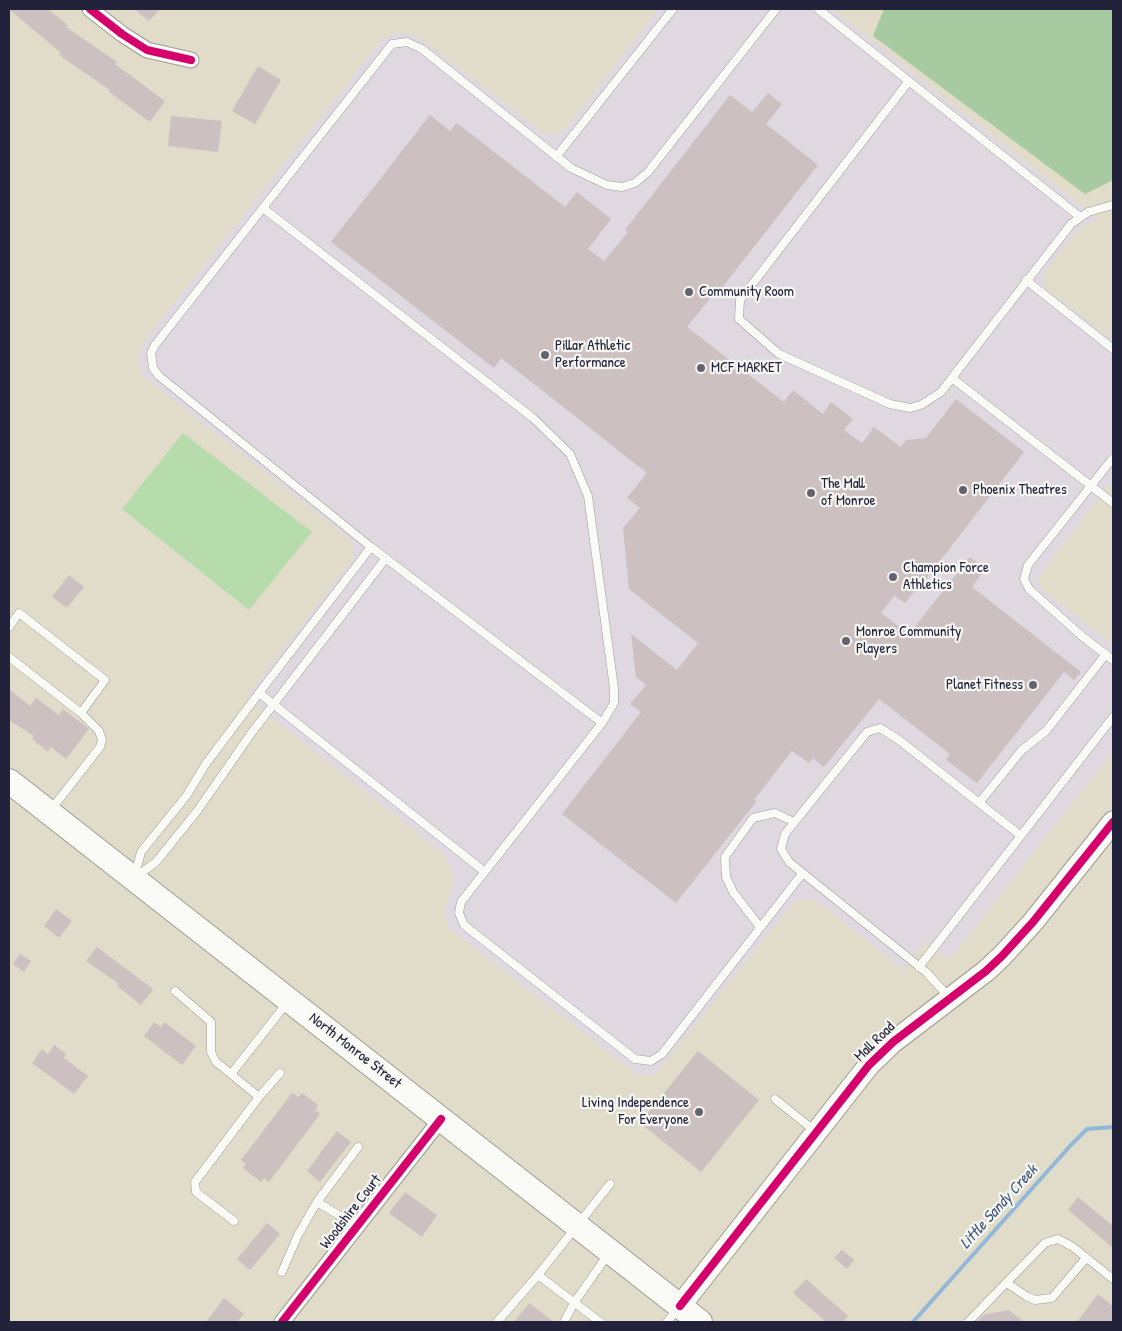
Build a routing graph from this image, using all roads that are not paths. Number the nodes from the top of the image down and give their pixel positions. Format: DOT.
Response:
graph roads {
  1 [pos="90,9"];
  2 [pos="673,9"];
  3 [pos="776,9"];
  4 [pos="818,9"];
  5 [pos="191,60"];
  6 [pos="909,81"];
  7 [pos="556,157"];
  8 [pos="1113,205"];
  9 [pos="263,208"];
  10 [pos="1080,217"];
  11 [pos="1026,280"];
  12 [pos="1113,349"];
  13 [pos="952,378"];
  14 [pos="1113,458"];
  15 [pos="1092,487"];
  16 [pos="1113,503"];
  17 [pos="371,547"];
  18 [pos="386,558"];
  19 [pos="9,627"];
  20 [pos="1106,654"];
  21 [pos="9,657"];
  22 [pos="1113,660"];
  23 [pos="258,693"];
  24 [pos="273,705"];
  25 [pos="81,713"];
  26 [pos="1113,717"];
  27 [pos="602,723"];
  28 [pos="9,781"];
  29 [pos="979,803"];
  30 [pos="49,812"];
  31 [pos="794,822"];
  32 [pos="1113,822"];
  33 [pos="1020,835"];
  34 [pos="485,872"];
  35 [pos="802,874"];
  36 [pos="133,879"];
  37 [pos="760,927"];
  38 [pos="919,967"];
  39 [pos="175,991"];
  40 [pos="950,999"];
  41 [pos="290,1000"];
  42 [pos="280,1073"];
  43 [pos="231,1074"];
  44 [pos="259,1097"];
  45 [pos="775,1099"];
  46 [pos="441,1119"];
  47 [pos="816,1132"];
  48 [pos="358,1148"];
  49 [pos="610,1184"];
  50 [pos="317,1202"];
  51 [pos="234,1221"];
  52 [pos="357,1226"];
  53 [pos="578,1226"];
  54 [pos="610,1251"];
  55 [pos="1086,1258"];
  56 [pos="282,1272"];
  57 [pos="538,1275"];
  58 [pos="1113,1279"];
  59 [pos="1007,1283"];
  60 [pos="574,1302"];
  61 [pos="674,1314"];
  62 [pos="282,1322"];
  63 [pos="497,1322"];
  64 [pos="564,1322"];
  65 [pos="600,1322"];
  66 [pos="700,1322"];
  67 [pos="968,1322"];
  1 -- 5 [label="street"];
  2 -- 7 [label="lane"];
  3 -- 7 [label="lane"];
  4 -- 6 [label="lane"];
  6 -- 10 [label="lane"];
  6 -- 13 [label="lane"];
  7 -- 9 [label="lane"];
  8 -- 10 [label="lane"];
  9 -- 17 [label="lane"];
  9 -- 27 [label="lane"];
  10 -- 11 [label="lane"];
  11 -- 12 [label="lane"];
  11 -- 13 [label="lane"];
  13 -- 15 [label="lane"];
  14 -- 15 [label="lane"];
  15 -- 16 [label="lane"];
  15 -- 20 [label="lane"];
  17 -- 18 [label="lane"];
  17 -- 23 [label="lane"];
  18 -- 24 [label="lane"];
  18 -- 27 [label="lane"];
  19 -- 25 [label="lane"];
  20 -- 22 [label="lane"];
  20 -- 29 [label="lane"];
  21 -- 25 [label="lane"];
  23 -- 24 [label="lane"];
  23 -- 36 [label="lane"];
  24 -- 34 [label="lane"];
  24 -- 36 [label="lane"];
  25 -- 30 [label="lane"];
  26 -- 33 [label="lane"];
  27 -- 34 [label="lane"];
  28 -- 30 [label="main road, North Monroe Street"];
  29 -- 31 [label="lane"];
  29 -- 33 [label="lane"];
  30 -- 36 [label="main road, North Monroe Street"];
  31 -- 35 [label="lane"];
  31 -- 37 [label="lane"];
  32 -- 40 [label="street, Mall Road"];
  33 -- 38 [label="lane"];
  34 -- 37 [label="lane"];
  35 -- 37 [label="lane"];
  35 -- 38 [label="lane"];
  36 -- 41 [label="main road, North Monroe Street"];
  38 -- 40 [label="lane"];
  39 -- 43 [label="lane"];
  40 -- 47 [label="street, Mall Road"];
  41 -- 43 [label="lane"];
  41 -- 46 [label="main road, North Monroe Street"];
  42 -- 44 [label="lane"];
  43 -- 44 [label="lane"];
  44 -- 51 [label="lane"];
  45 -- 47 [label="lane"];
  46 -- 52 [label="street, Woodshire Court"];
  46 -- 53 [label="main road, North Monroe Street"];
  47 -- 61 [label="street, Mall Road"];
  48 -- 50 [label="lane"];
  49 -- 53 [label="lane"];
  50 -- 52 [label="lane"];
  50 -- 56 [label="lane"];
  52 -- 62 [label="street, Woodshire Court"];
  53 -- 54 [label="main road, North Monroe Street"];
  53 -- 57 [label="lane"];
  54 -- 60 [label="lane"];
  54 -- 61 [label="main road, North Monroe Street"];
  55 -- 58 [label="lane"];
  55 -- 59 [label="lane"];
  55 -- 59 [label="lane"];
  57 -- 60 [label="lane"];
  57 -- 63 [label="lane"];
  59 -- 67 [label="lane"];
  60 -- 64 [label="lane"];
  60 -- 65 [label="lane"];
  61 -- 66 [label="main road, North Monroe Street"];
}
